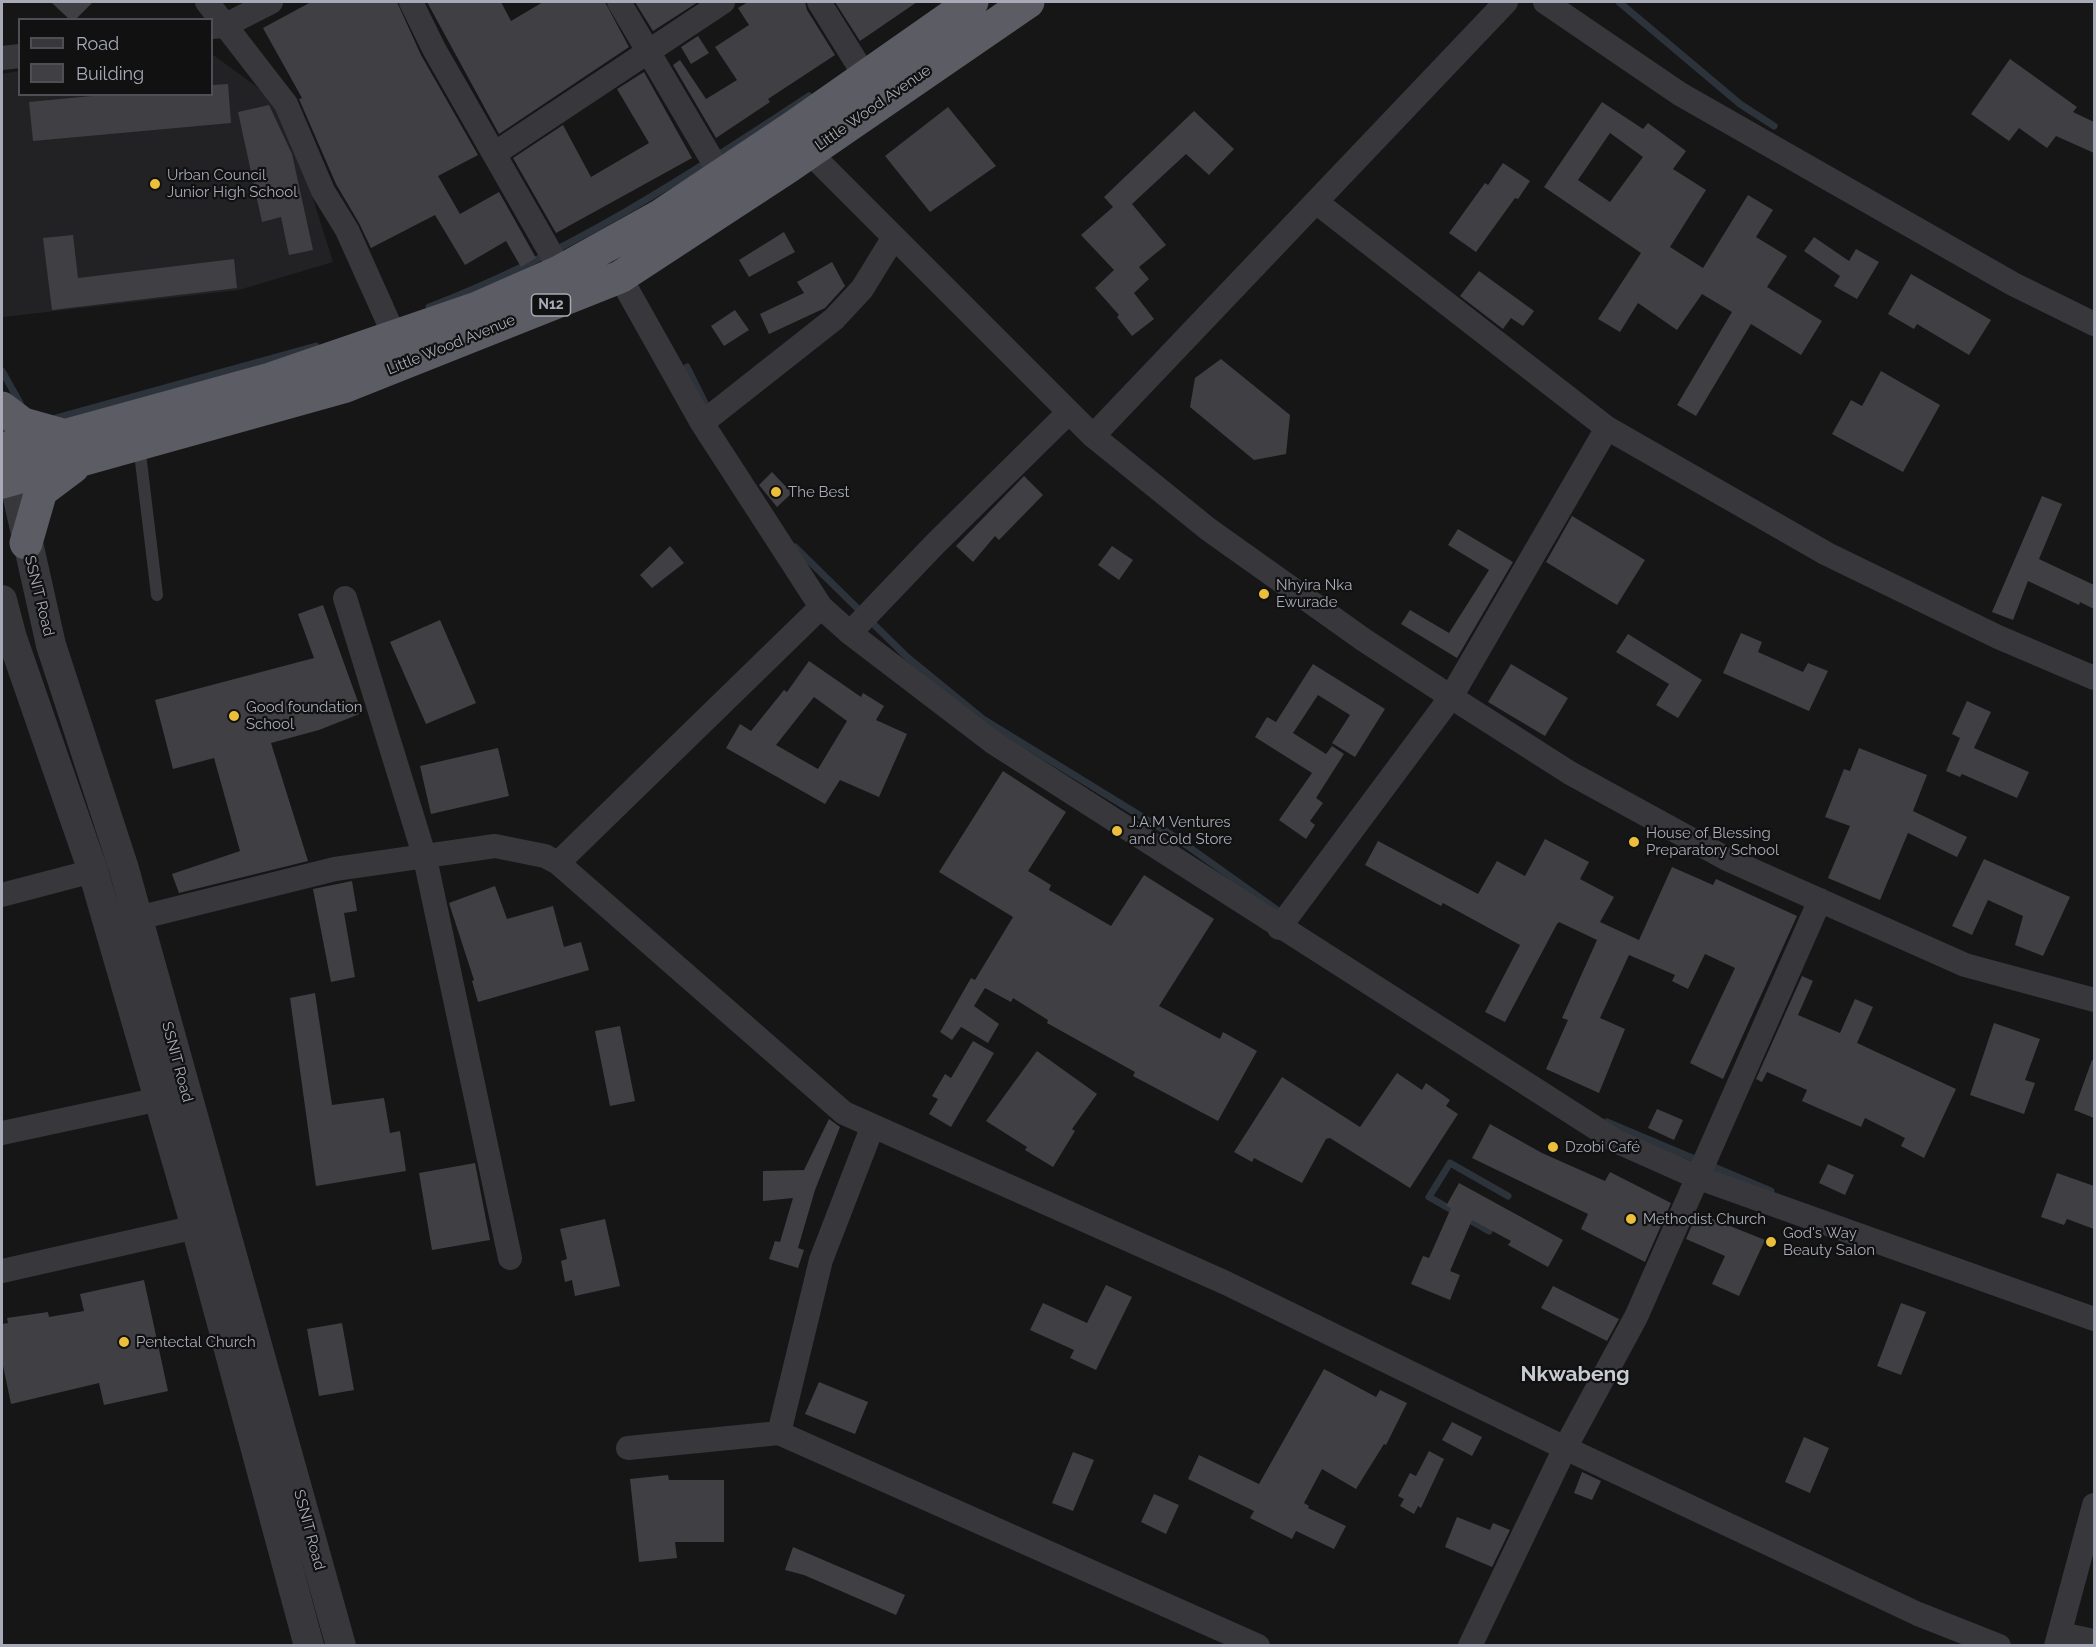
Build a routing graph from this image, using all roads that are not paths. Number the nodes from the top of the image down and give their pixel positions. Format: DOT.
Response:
graph roads {
  1 [pos="207,2"];
  2 [pos="271,2"];
  3 [pos="411,2"];
  4 [pos="619,2"];
  5 [pos="723,2"];
  6 [pos="819,2"];
  7 [pos="972,2"];
  8 [pos="1028,2"];
  9 [pos="1506,2"];
  10 [pos="1545,2"];
  11 [pos="218,26"];
  12 [pos="648,52"];
  13 [pos="18,56"];
  14 [pos="2,58"];
  15 [pos="866,76"];
  16 [pos="809,152"];
  17 [pos="494,154"];
  18 [pos="721,175"];
  19 [pos="1316,202"];
  20 [pos="894,237"];
  21 [pos="561,270"];
  22 [pos="620,278"];
  23 [pos="2094,324"];
  24 [pos="395,337"];
  25 [pos="2,408"];
  26 [pos="1068,413"];
  27 [pos="702,423"];
  28 [pos="1607,428"];
  29 [pos="1093,436"];
  30 [pos="139,444"];
  31 [pos="74,448"];
  32 [pos="5,457"];
  33 [pos="27,543"];
  34 [pos="157,595"];
  35 [pos="345,598"];
  36 [pos="2,600"];
  37 [pos="821,607"];
  38 [pos="850,633"];
  39 [pos="2094,678"];
  40 [pos="1451,697"];
  41 [pos="425,858"];
  42 [pos="558,863"];
  43 [pos="93,872"];
  44 [pos="2,895"];
  45 [pos="1820,900"];
  46 [pos="138,918"];
  47 [pos="1280,928"];
  48 [pos="2094,1000"];
  49 [pos="160,1099"];
  50 [pos="872,1128"];
  51 [pos="2,1133"];
  52 [pos="1700,1178"];
  53 [pos="196,1227"];
  54 [pos="510,1258"];
  55 [pos="2,1271"];
  56 [pos="2094,1319"];
  57 [pos="779,1433"];
  58 [pos="628,1448"];
  59 [pos="1565,1448"];
  60 [pos="2094,1505"];
  61 [pos="2058,1640"];
  62 [pos="2094,1641"];
  63 [pos="309,1646"];
  64 [pos="341,1646"];
  65 [pos="1258,1646"];
  66 [pos="1470,1646"];
  67 [pos="1999,1646"];
  1 -- 11 [label="street"];
  2 -- 11 [label="street"];
  3 -- 17 [label="street"];
  4 -- 12 [label="street"];
  5 -- 12 [label="street"];
  6 -- 15 [label="street"];
  7 -- 15 [label="highway, Little Wood Avenue / N12"];
  8 -- 16 [label="highway, Little Wood Avenue / N12"];
  9 -- 19 [label="street"];
  10 -- 23 [label="street"];
  11 -- 24 [label="street"];
  12 -- 17 [label="street"];
  12 -- 18 [label="street"];
  13 -- 14 [label="street"];
  15 -- 18 [label="highway, Little Wood Avenue / N12"];
  16 -- 20 [label="street"];
  16 -- 22 [label="highway, Little Wood Avenue / N12"];
  17 -- 21 [label="street"];
  18 -- 21 [label="highway, Little Wood Avenue / N12"];
  19 -- 28 [label="street"];
  19 -- 29 [label="street"];
  20 -- 26 [label="street"];
  20 -- 27 [label="street"];
  21 -- 24 [label="highway, Little Wood Avenue / N12"];
  22 -- 27 [label="street"];
  22 -- 30 [label="highway, Little Wood Avenue / N12"];
  24 -- 31 [label="highway, Little Wood Avenue / N12"];
  25 -- 31 [label="highway"];
  26 -- 29 [label="street"];
  26 -- 38 [label="street"];
  27 -- 37 [label="street"];
  28 -- 39 [label="street"];
  28 -- 40 [label="street"];
  29 -- 40 [label="street"];
  30 -- 31 [label="highway, Little Wood Avenue / N12"];
  30 -- 34 [label="lane"];
  31 -- 32 [label="highway, Little Wood Avenue / N12"];
  31 -- 33 [label="highway"];
  32 -- 33 [label="street, SSNIT Road"];
  33 -- 46 [label="street, SSNIT Road"];
  35 -- 41 [label="street"];
  36 -- 43 [label="street, SSNIT Road"];
  37 -- 38 [label="street"];
  37 -- 42 [label="street"];
  38 -- 47 [label="street"];
  40 -- 45 [label="street"];
  40 -- 47 [label="street"];
  41 -- 42 [label="street"];
  41 -- 46 [label="street"];
  41 -- 54 [label="street"];
  42 -- 50 [label="street"];
  43 -- 44 [label="street"];
  43 -- 49 [label="street, SSNIT Road"];
  45 -- 48 [label="street"];
  45 -- 52 [label="street"];
  46 -- 64 [label="street, SSNIT Road"];
  47 -- 52 [label="street"];
  49 -- 51 [label="street"];
  49 -- 53 [label="street, SSNIT Road"];
  50 -- 57 [label="street"];
  50 -- 59 [label="street"];
  52 -- 56 [label="street"];
  52 -- 59 [label="street"];
  53 -- 55 [label="street"];
  53 -- 63 [label="street, SSNIT Road"];
  57 -- 58 [label="street"];
  57 -- 65 [label="street"];
  59 -- 66 [label="street"];
  59 -- 67 [label="street"];
  60 -- 61 [label="street"];
  61 -- 62 [label="street"];
}
